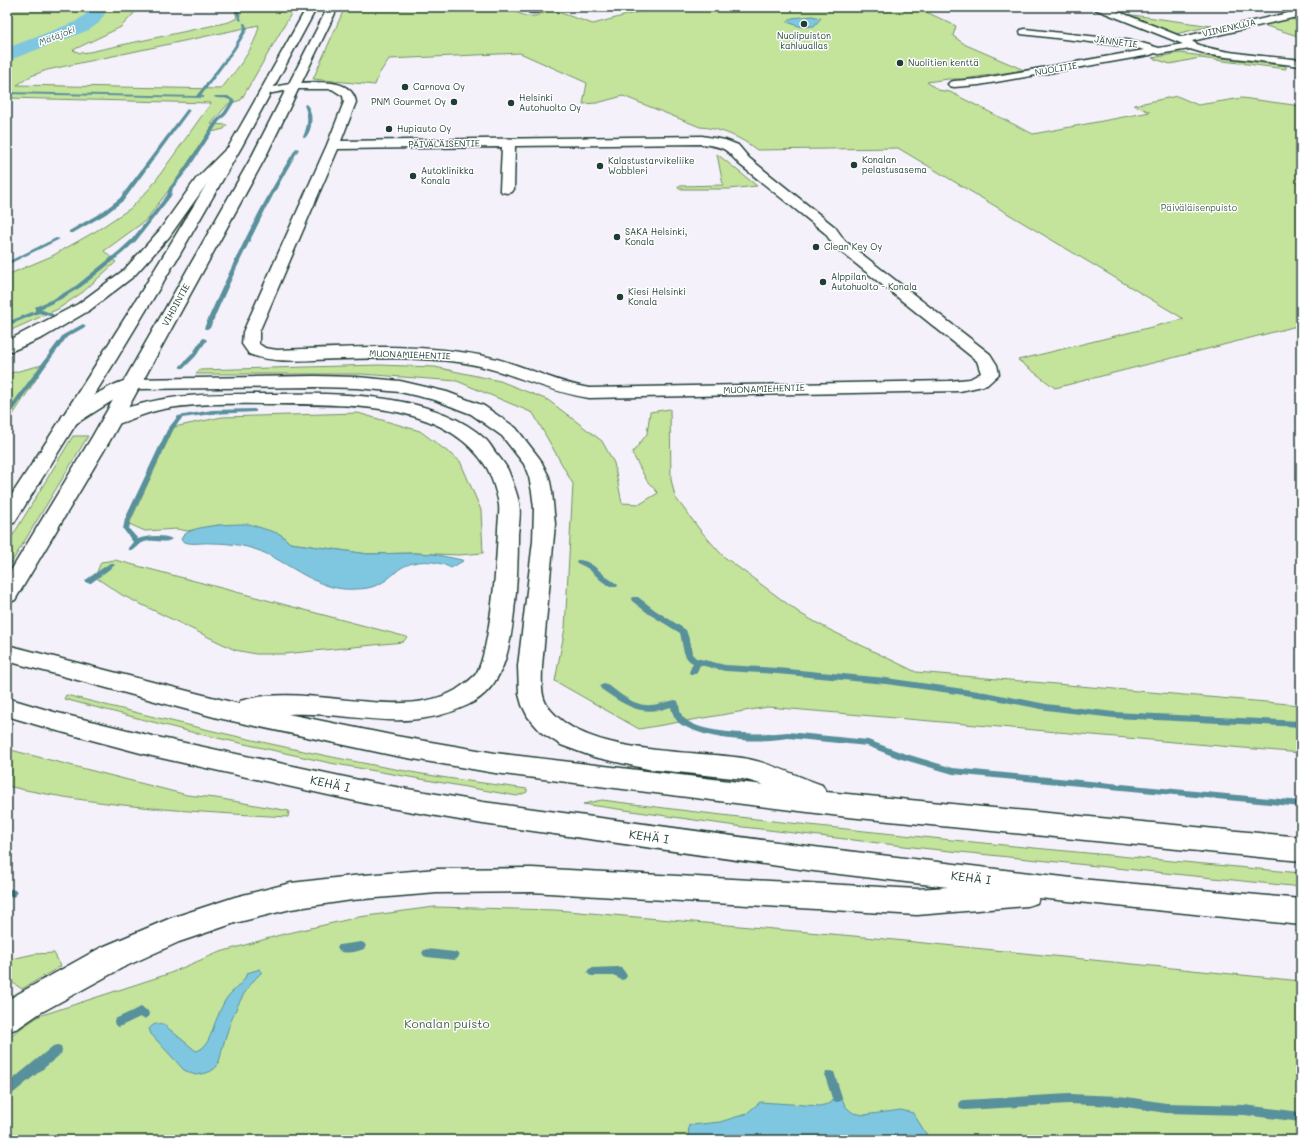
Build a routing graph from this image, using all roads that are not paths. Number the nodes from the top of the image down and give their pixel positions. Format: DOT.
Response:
graph roads {
  1 [pos="312,7"];
  2 [pos="333,7"];
  3 [pos="545,7"];
  4 [pos="1098,7"];
  5 [pos="532,10"];
  6 [pos="1301,13"];
  7 [pos="1025,32"];
  8 [pos="1185,43"];
  9 [pos="1159,51"];
  10 [pos="1301,63"];
  11 [pos="954,84"];
  12 [pos="293,90"];
  13 [pos="267,91"];
  14 [pos="509,143"];
  15 [pos="333,145"];
  16 [pos="232,151"];
  17 [pos="507,189"];
  18 [pos="7,348"];
  19 [pos="131,384"];
  20 [pos="70,419"];
  21 [pos="111,420"];
  22 [pos="7,518"];
  23 [pos="7,595"];
  24 [pos="7,653"];
  25 [pos="7,707"];
  26 [pos="218,709"];
  27 [pos="848,806"];
  28 [pos="1301,849"];
  29 [pos="1080,891"];
  30 [pos="1301,912"];
  31 [pos="18,1010"];
  1 -- 13 [label="main road"];
  2 -- 12 [label="main road, VIHDINTIE"];
  3 -- 5 [label="main road"];
  4 -- 8 [label="main road"];
  6 -- 8 [label="main road, VIINENKUJA"];
  7 -- 9 [label="main road, JÄNNETIE"];
  8 -- 9 [label="main road, JÄNNETIE"];
  8 -- 10 [label="main road, JÄNNETIE"];
  9 -- 11 [label="main road, NUOLITIE"];
  12 -- 13 [label="main road, MUONAMIEHENTIE"];
  12 -- 15 [label="main road, MUONAMIEHENTIE"];
  12 -- 19 [label="main road, VIHDINTIE"];
  13 -- 16 [label="main road"];
  14 -- 15 [label="main road, PÄIVÄLÄISENTIE"];
  14 -- 15 [label="main road, MUONAMIEHENTIE"];
  14 -- 17 [label="main road"];
  16 -- 18 [label="main road"];
  16 -- 20 [label="main road"];
  19 -- 20 [label="main road"];
  19 -- 21 [label="main road, VIHDINTIE"];
  19 -- 27 [label="main road"];
  20 -- 22 [label="main road"];
  21 -- 23 [label="main road, VIHDINTIE"];
  21 -- 26 [label="main road"];
  24 -- 26 [label="main road"];
  25 -- 29 [label="main road, KEHÄ I"];
  26 -- 27 [label="main road"];
  27 -- 28 [label="main road"];
  29 -- 30 [label="main road, KEHÄ I"];
  29 -- 31 [label="main road"];
}
